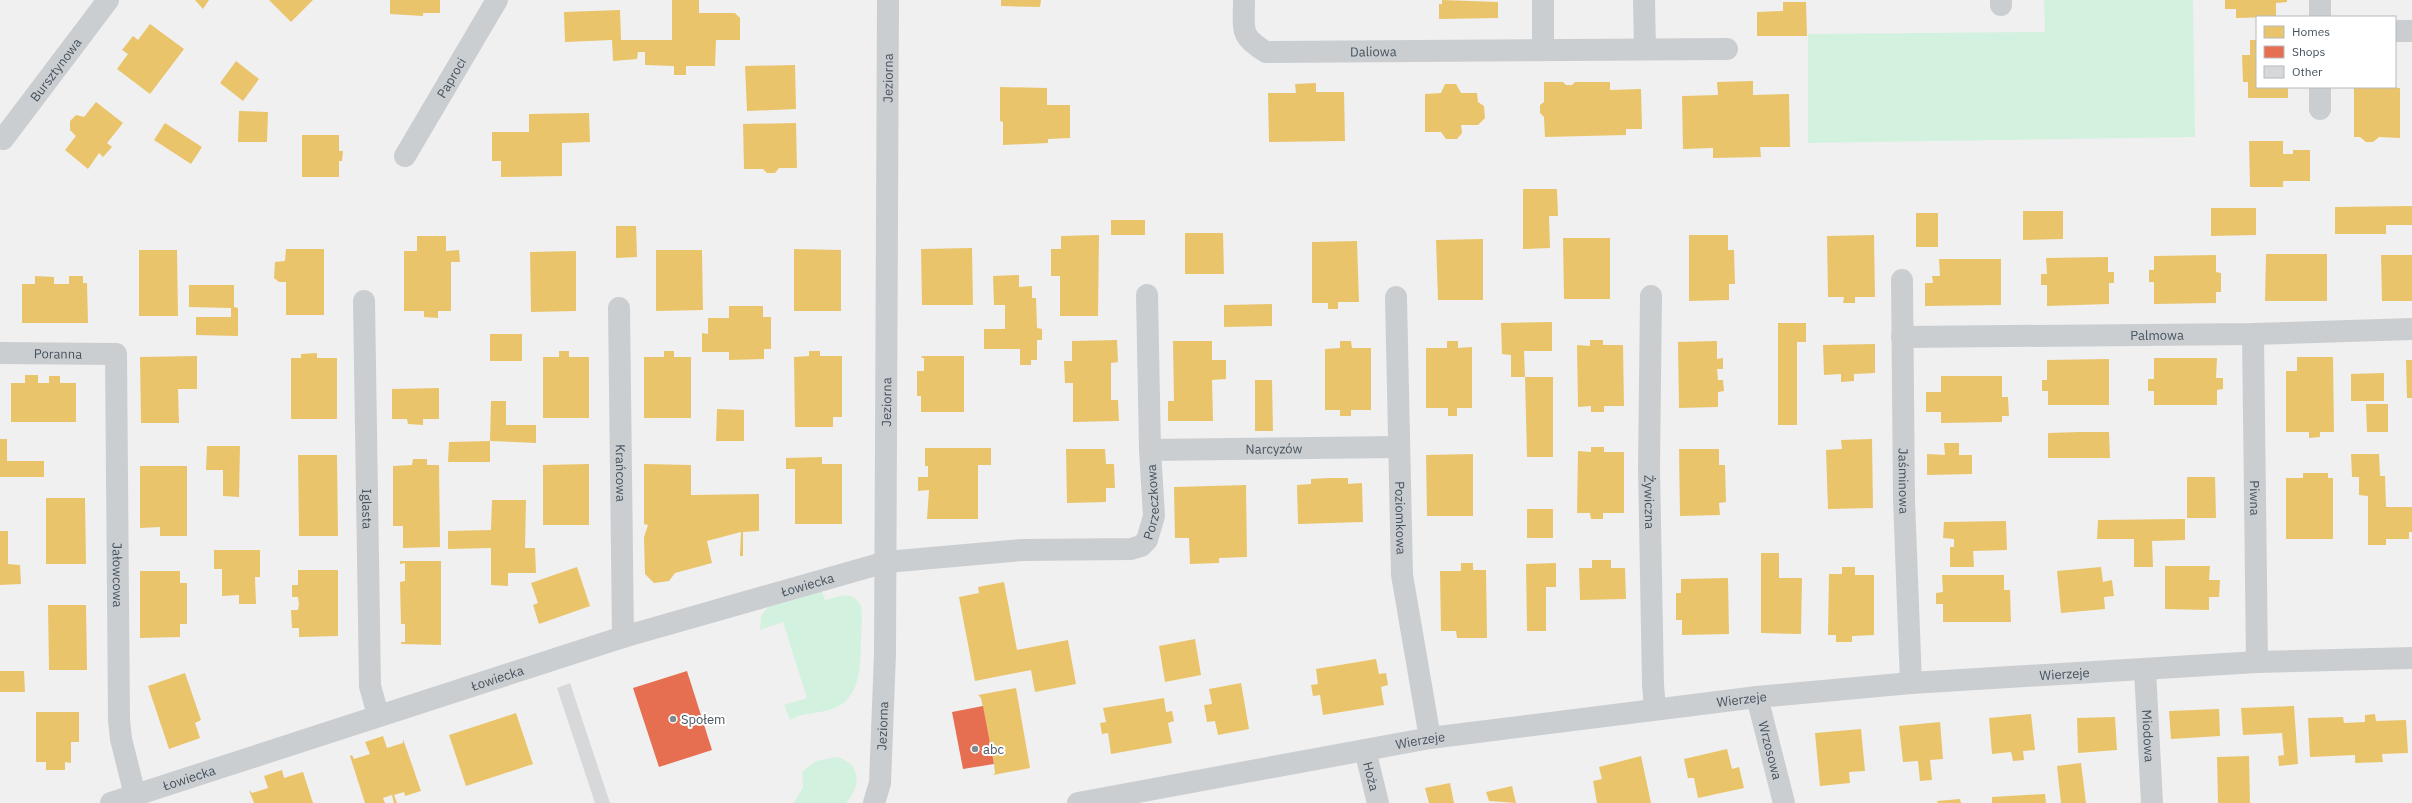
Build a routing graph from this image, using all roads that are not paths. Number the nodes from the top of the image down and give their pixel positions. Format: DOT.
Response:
graph roads {
  1 [pos="108,0"];
  2 [pos="498,0"];
  3 [pos="888,0"];
  4 [pos="1244,0"];
  5 [pos="1543,0"];
  6 [pos="1644,0"];
  7 [pos="2320,0"];
  8 [pos="2320,16"];
  9 [pos="2396,31"];
  10 [pos="2412,31"];
  11 [pos="1645,49"];
  12 [pos="1727,49"];
  13 [pos="1543,50"];
  14 [pos="2320,88"];
  15 [pos="2320,109"];
  16 [pos="2,139"];
  17 [pos="406,156"];
  18 [pos="1902,280"];
  19 [pos="1147,295"];
  20 [pos="1651,296"];
  21 [pos="1396,297"];
  22 [pos="364,301"];
  23 [pos="619,308"];
  24 [pos="2412,329"];
  25 [pos="2253,334"];
  26 [pos="1902,337"];
  27 [pos="0,353"];
  28 [pos="116,354"];
  29 [pos="1398,447"];
  30 [pos="1150,450"];
  31 [pos="886,562"];
  32 [pos="623,637"];
  33 [pos="2412,658"];
  34 [pos="2257,662"];
  35 [pos="2145,670"];
  36 [pos="1911,683"];
  37 [pos="1757,697"];
  38 [pos="1656,708"];
  39 [pos="378,715"];
  40 [pos="1430,738"];
  41 [pos="1365,750"];
  42 [pos="135,795"];
  43 [pos="111,803"];
  44 [pos="874,803"];
  45 [pos="1078,803"];
  46 [pos="1378,803"];
  47 [pos="1784,803"];
  48 [pos="2152,803"];
  1 -- 16 [label="street, Bursztynowa"];
  2 -- 17 [label="street, Paproci"];
  3 -- 31 [label="street, Jeziorna"];
  4 -- 13 [label="street, Daliowa"];
  5 -- 13 [label="street"];
  6 -- 11 [label="street"];
  7 -- 8 [label="street"];
  9 -- 10 [label="street"];
  11 -- 12 [label="street, Daliowa"];
  11 -- 13 [label="street, Daliowa"];
  14 -- 15 [label="street"];
  18 -- 26 [label="street, Jaśminowa"];
  19 -- 30 [label="street, Porzeczkowa"];
  20 -- 38 [label="street, Żywiczna"];
  21 -- 29 [label="street, Poziomkowa"];
  22 -- 39 [label="street, Iglasta"];
  23 -- 32 [label="street, Krańcowa"];
  24 -- 25 [label="street, Palmowa"];
  25 -- 26 [label="street, Palmowa"];
  25 -- 34 [label="street, Piwna"];
  26 -- 36 [label="street, Jaśminowa"];
  27 -- 28 [label="street, Poranna"];
  28 -- 42 [label="street, Jałowcowa"];
  29 -- 30 [label="street, Narcyzów"];
  29 -- 40 [label="street, Poziomkowa"];
  30 -- 31 [label="street, Porzeczkowa"];
  31 -- 32 [label="street, Łowiecka"];
  31 -- 44 [label="street, Jeziorna"];
  32 -- 39 [label="street, Łowiecka"];
  33 -- 34 [label="street, Wierzeje"];
  34 -- 35 [label="street, Wierzeje"];
  35 -- 36 [label="street, Wierzeje"];
  35 -- 48 [label="street, Miodowa"];
  36 -- 37 [label="street, Wierzeje"];
  37 -- 38 [label="street, Wierzeje"];
  37 -- 47 [label="street, Wrzosowa"];
  38 -- 40 [label="street, Wierzeje"];
  39 -- 42 [label="street, Łowiecka"];
  40 -- 41 [label="street, Wierzeje"];
  41 -- 45 [label="street, Wierzeje"];
  41 -- 46 [label="street, Hoża"];
  42 -- 43 [label="street, Łowiecka"];
}
